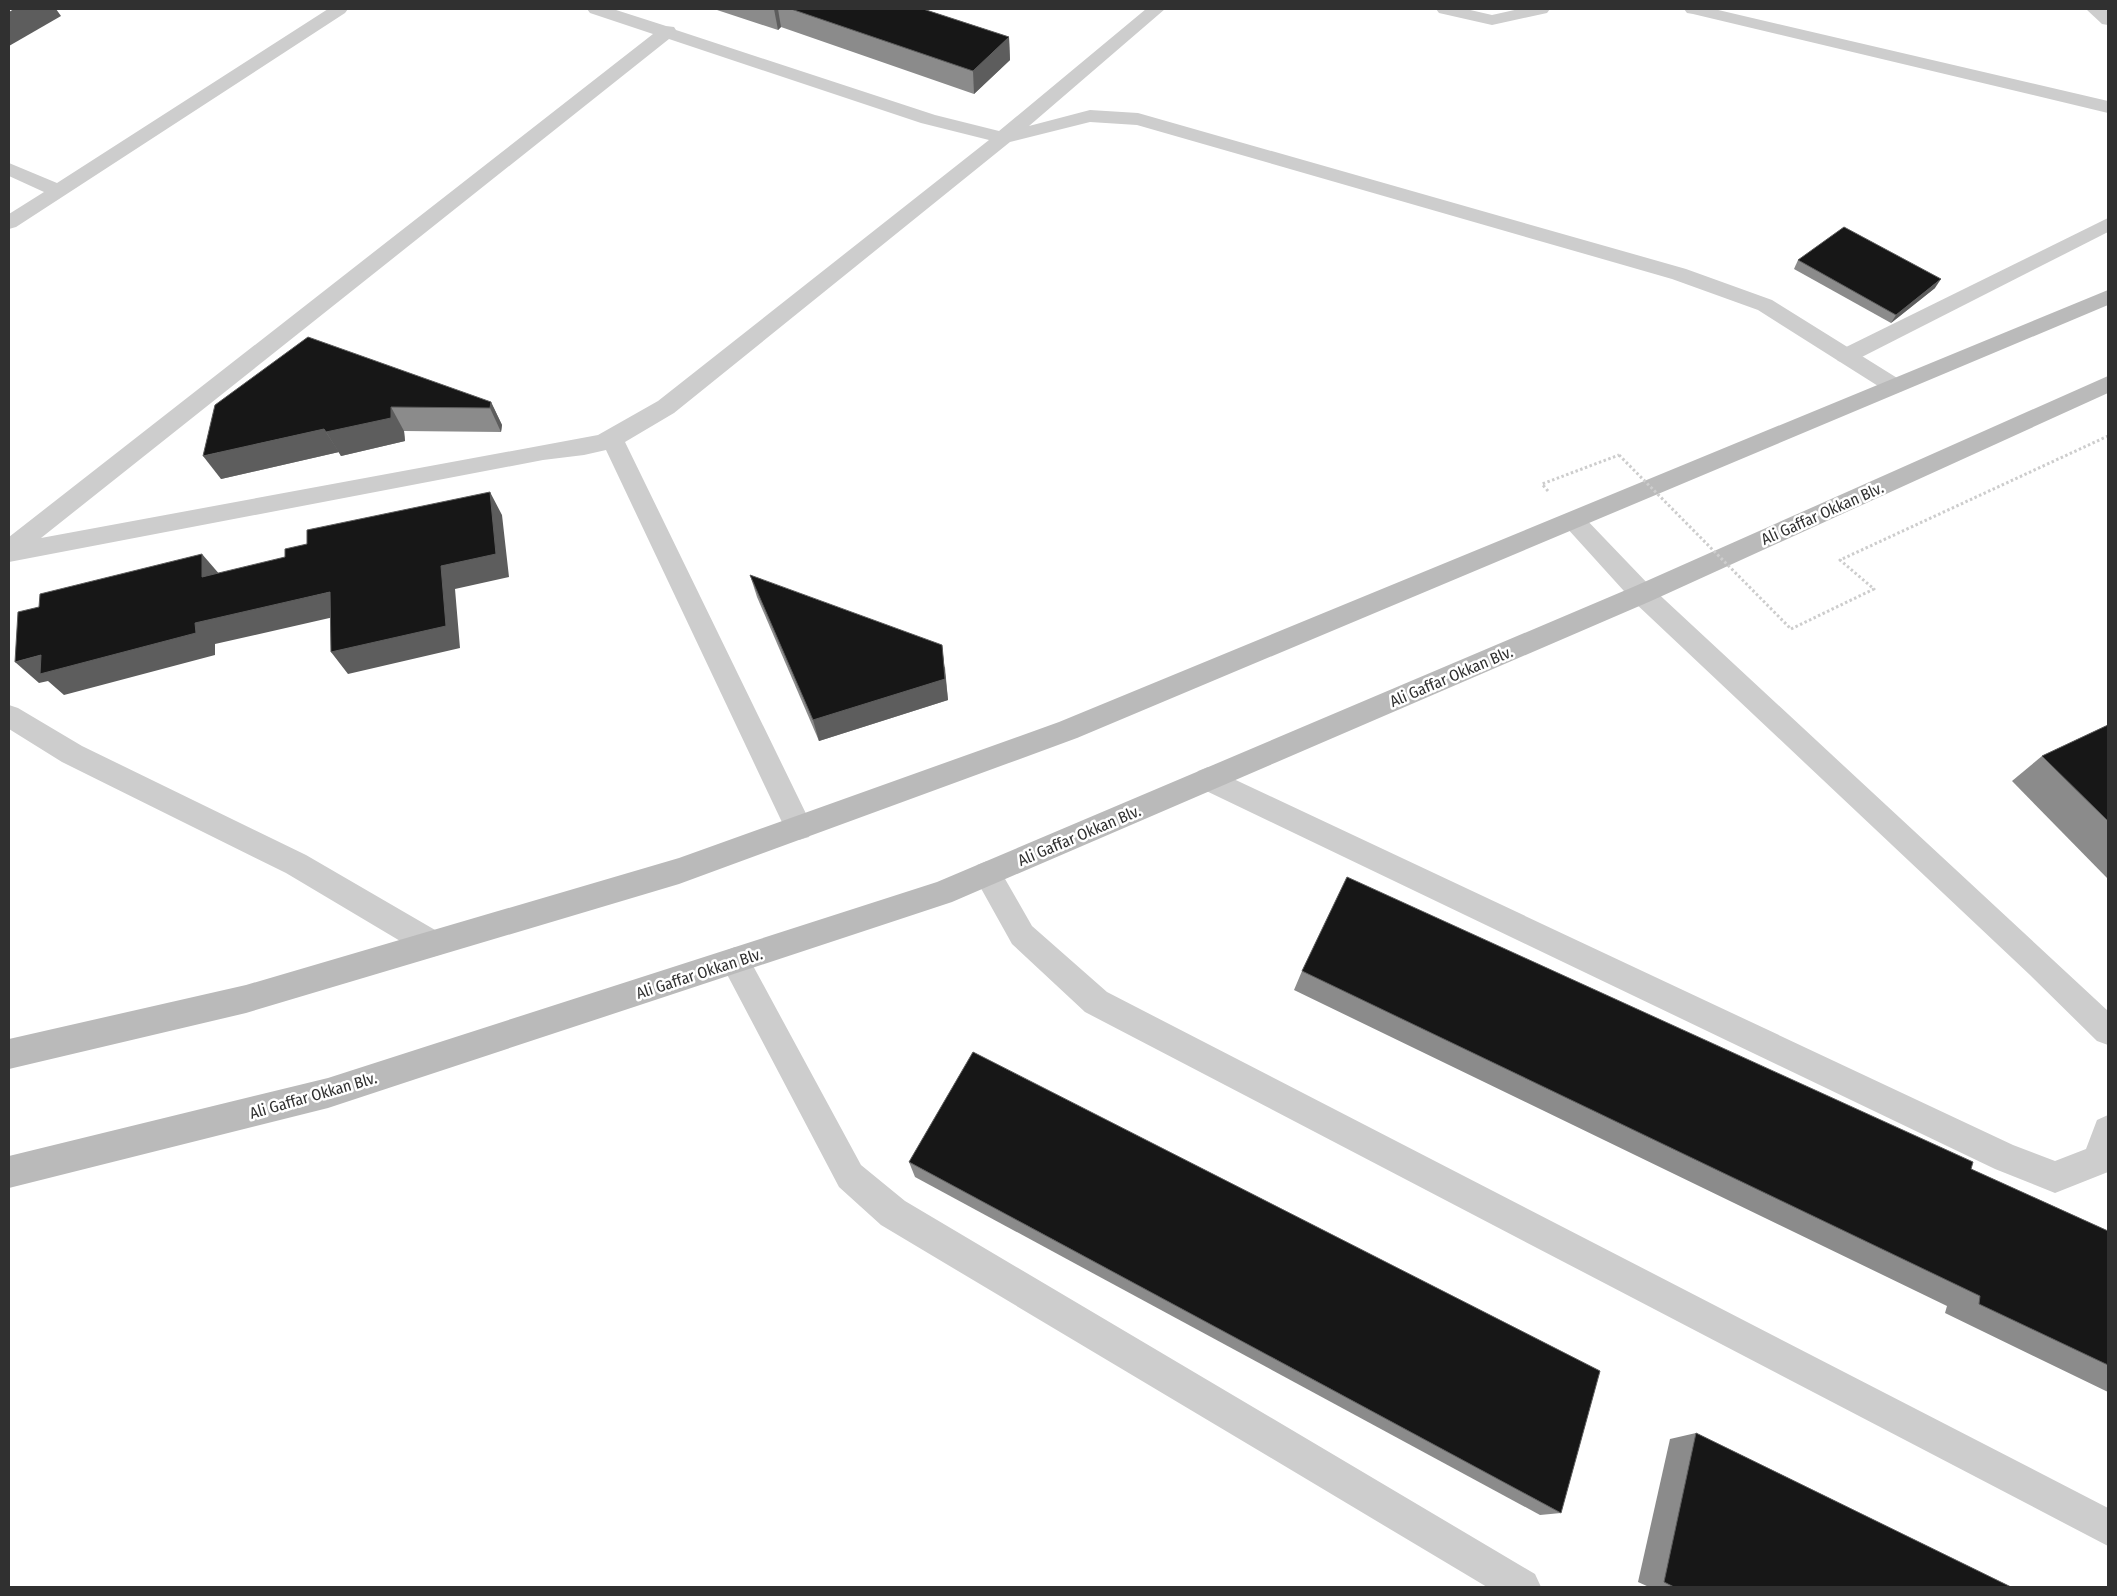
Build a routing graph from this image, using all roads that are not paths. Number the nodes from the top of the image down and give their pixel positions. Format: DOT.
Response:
graph roads {
  1 [pos="339,9"];
  2 [pos="596,9"];
  3 [pos="1156,9"];
  4 [pos="1445,9"];
  5 [pos="1541,9"];
  6 [pos="1693,9"];
  7 [pos="2095,9"];
  8 [pos="2108,20"];
  9 [pos="668,31"];
  10 [pos="2108,106"];
  11 [pos="1003,138"];
  12 [pos="9,169"];
  13 [pos="59,190"];
  14 [pos="9,222"];
  15 [pos="2108,224"];
  16 [pos="2108,297"];
  17 [pos="1846,356"];
  18 [pos="2108,384"];
  19 [pos="1894,386"];
  20 [pos="611,437"];
  21 [pos="1574,521"];
  22 [pos="9,551"];
  23 [pos="1642,594"];
  24 [pos="9,716"];
  25 [pos="1208,779"];
  26 [pos="799,828"];
  27 [pos="987,874"];
  28 [pos="432,944"];
  29 [pos="735,961"];
  30 [pos="2108,1031"];
  31 [pos="9,1054"];
  32 [pos="2108,1131"];
  33 [pos="9,1172"];
  34 [pos="2108,1528"];
  35 [pos="1522,1587"];
  1 -- 13 [label="street"];
  2 -- 9 [label="street"];
  3 -- 11 [label="street"];
  4 -- 5 [label="street"];
  6 -- 10 [label="street"];
  7 -- 8 [label="street"];
  9 -- 11 [label="street"];
  9 -- 22 [label="street"];
  11 -- 17 [label="street"];
  11 -- 20 [label="street"];
  12 -- 13 [label="street"];
  13 -- 14 [label="street"];
  15 -- 17 [label="street"];
  16 -- 19 [label="main road"];
  17 -- 19 [label="street"];
  18 -- 23 [label="main road, Ali Gaffar Okkan Blv."];
  19 -- 21 [label="main road"];
  20 -- 22 [label="street"];
  20 -- 26 [label="street"];
  21 -- 23 [label="street"];
  21 -- 26 [label="main road"];
  23 -- 25 [label="main road, Ali Gaffar Okkan Blv."];
  23 -- 30 [label="street"];
  24 -- 28 [label="street"];
  25 -- 27 [label="main road, Ali Gaffar Okkan Blv."];
  25 -- 32 [label="street"];
  26 -- 28 [label="main road"];
  27 -- 29 [label="main road, Ali Gaffar Okkan Blv."];
  27 -- 34 [label="street"];
  28 -- 31 [label="main road"];
  29 -- 33 [label="main road, Ali Gaffar Okkan Blv."];
  29 -- 35 [label="street"];
}
